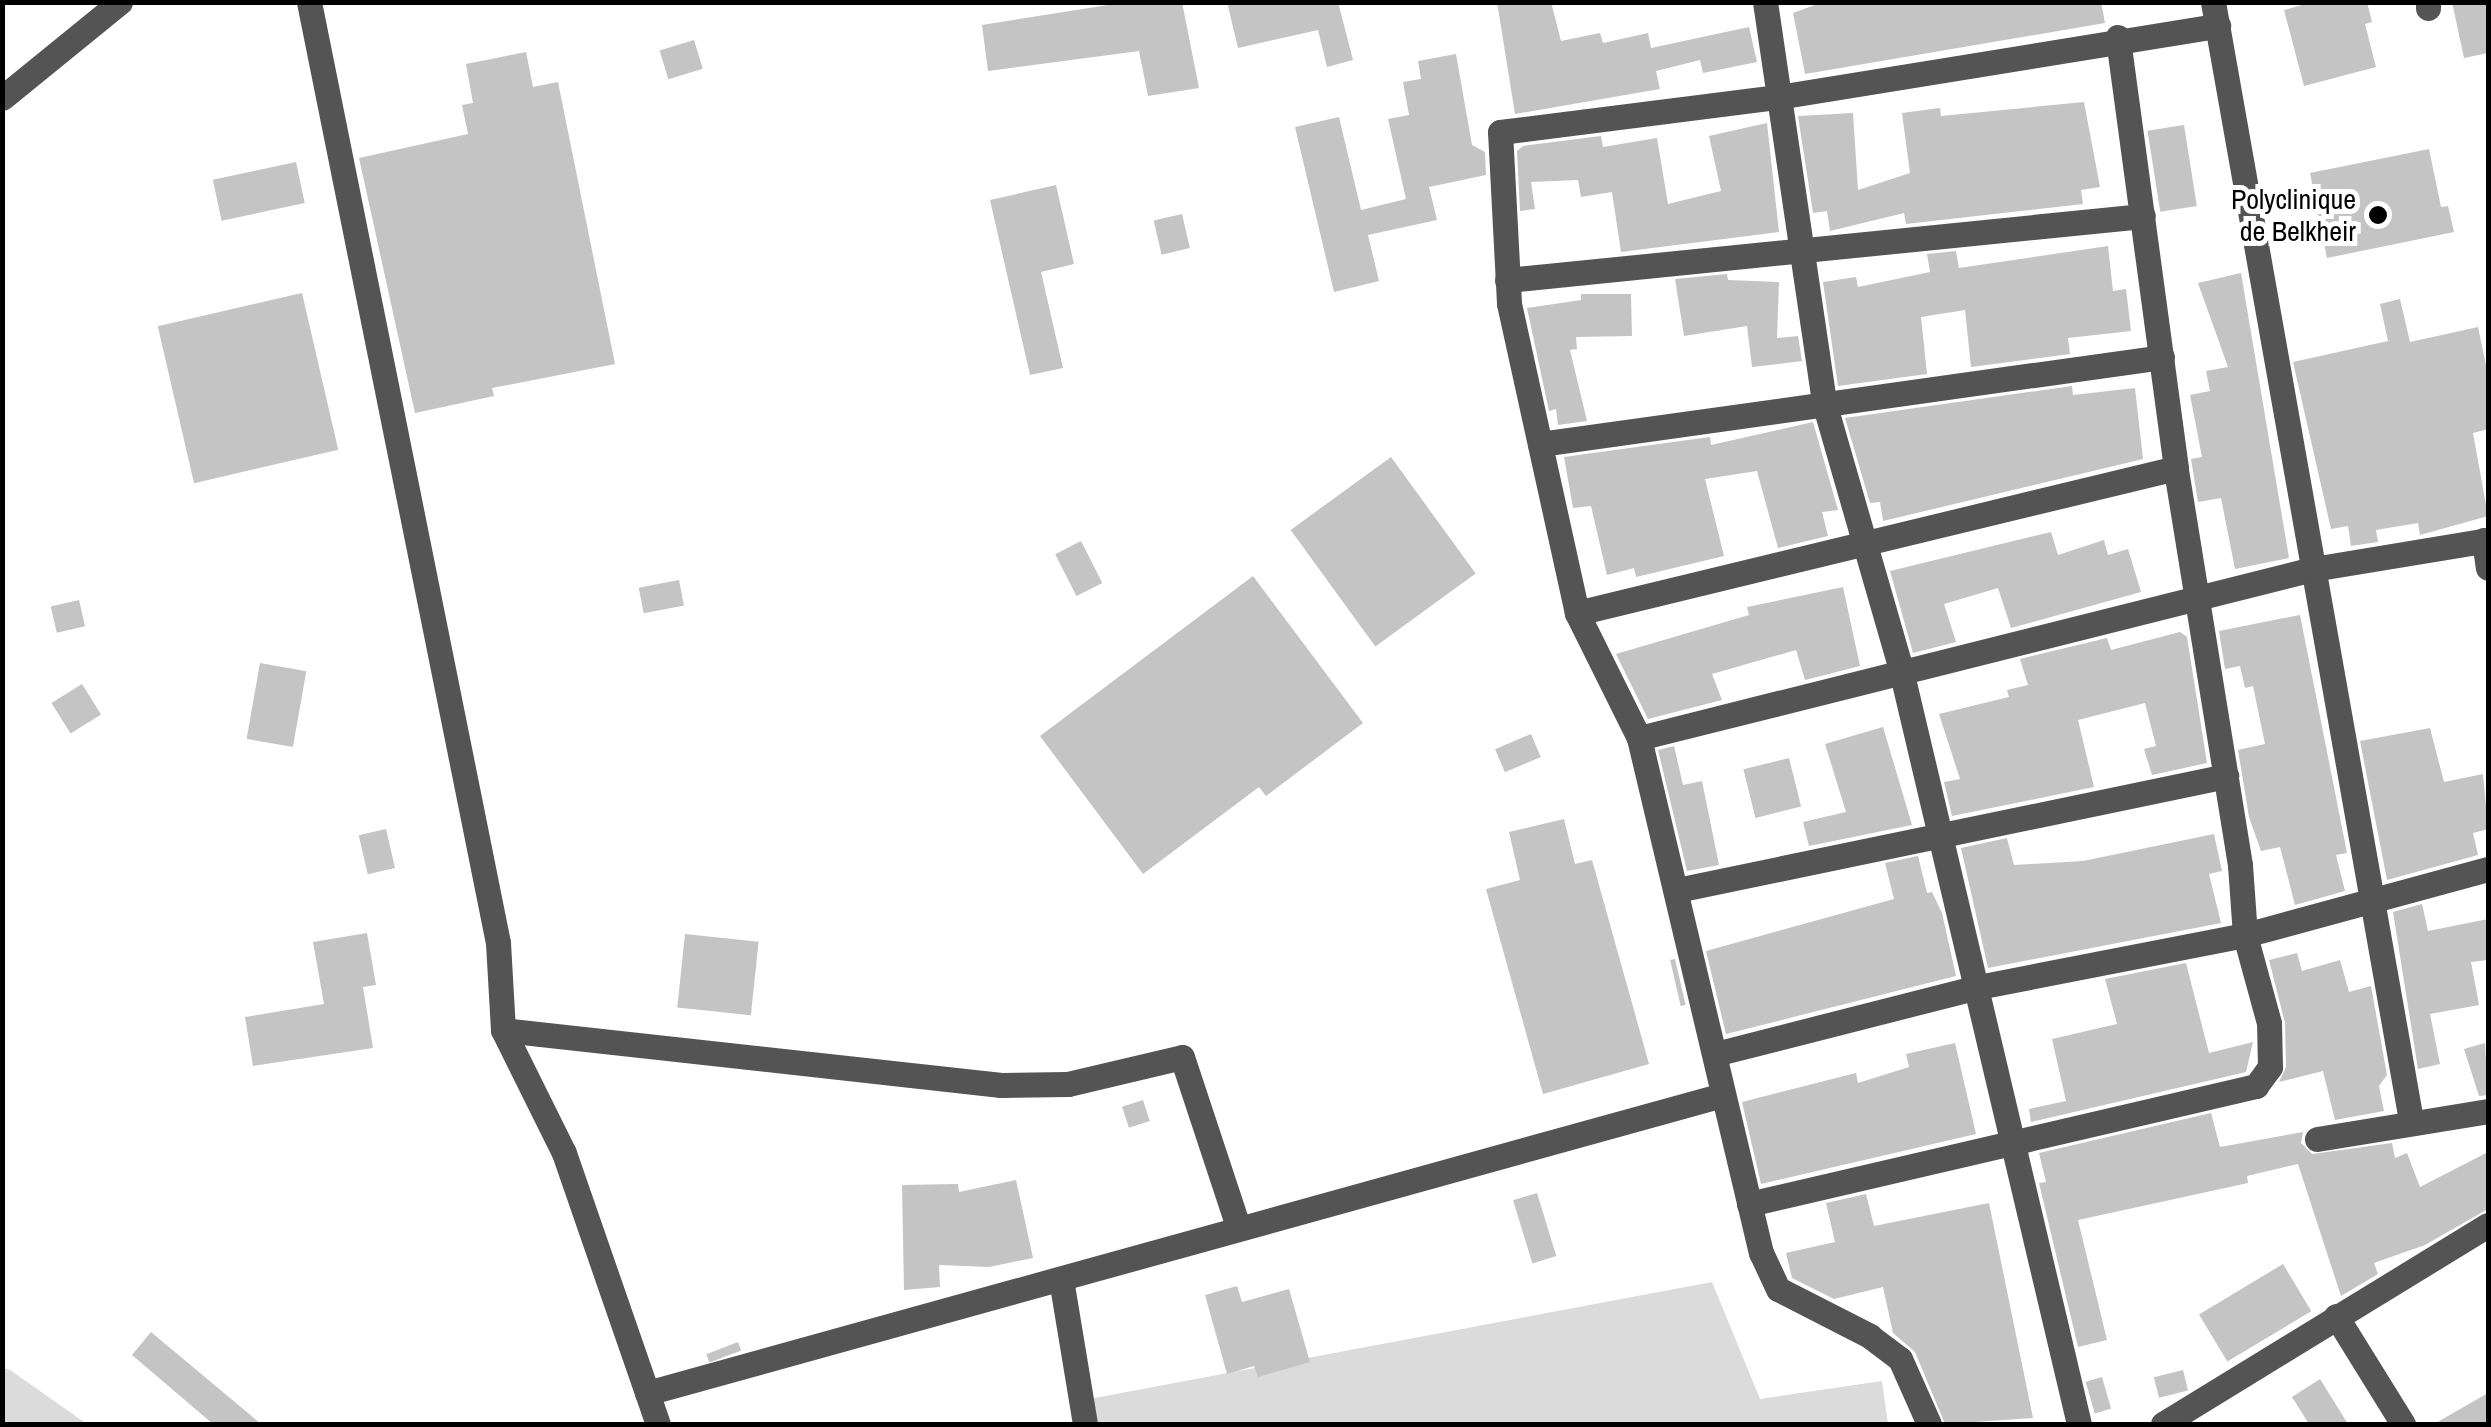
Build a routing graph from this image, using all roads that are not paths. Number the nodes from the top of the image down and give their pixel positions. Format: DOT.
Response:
graph roads {
  1 [pos="120,2"];
  2 [pos="309,2"];
  3 [pos="1764,2"];
  4 [pos="2216,14"];
  5 [pos="2118,37"];
  6 [pos="1778,97"];
  7 [pos="2,98"];
  8 [pos="2143,216"];
  9 [pos="1801,252"];
  10 [pos="1507,280"];
  11 [pos="2162,357"];
  12 [pos="1825,406"];
  13 [pos="1540,444"];
  14 [pos="2176,468"];
  15 [pos="2486,540"];
  16 [pos="1863,544"];
  17 [pos="2488,568"];
  18 [pos="2314,569"];
  19 [pos="2198,598"];
  20 [pos="1577,613"];
  21 [pos="1901,670"];
  22 [pos="1639,738"];
  23 [pos="2226,776"];
  24 [pos="1942,836"];
  25 [pos="2488,869"];
  26 [pos="1677,890"];
  27 [pos="2372,897"];
  28 [pos="2245,935"];
  29 [pos="1978,987"];
  30 [pos="502,1030"];
  31 [pos="1715,1054"];
  32 [pos="1722,1095"];
  33 [pos="2488,1111"];
  34 [pos="2411,1120"];
  35 [pos="2008,1139"];
  36 [pos="2317,1139"];
  37 [pos="1748,1204"];
  38 [pos="2488,1225"];
  39 [pos="1238,1226"];
  40 [pos="1061,1280"];
  41 [pos="2336,1316"];
  42 [pos="647,1393"];
  43 [pos="658,1424"];
  44 [pos="1086,1424"];
  45 [pos="1930,1424"];
  46 [pos="2079,1424"];
  47 [pos="2162,1424"];
  48 [pos="2403,1424"];
  1 -- 7 [label="street"];
  2 -- 30 [label="street"];
  3 -- 6 [label="street"];
  4 -- 5 [label="street"];
  4 -- 18 [label="street"];
  5 -- 6 [label="street"];
  5 -- 8 [label="street"];
  6 -- 9 [label="street"];
  6 -- 10 [label="street"];
  8 -- 9 [label="street"];
  8 -- 11 [label="street"];
  9 -- 10 [label="street"];
  9 -- 12 [label="street"];
  10 -- 13 [label="street"];
  11 -- 12 [label="street"];
  11 -- 14 [label="street"];
  12 -- 13 [label="street"];
  12 -- 16 [label="street"];
  13 -- 20 [label="street"];
  14 -- 16 [label="street"];
  14 -- 19 [label="street"];
  15 -- 17 [label="street"];
  15 -- 18 [label="street"];
  16 -- 20 [label="street"];
  16 -- 21 [label="street"];
  18 -- 19 [label="street"];
  18 -- 27 [label="street"];
  19 -- 21 [label="street"];
  19 -- 23 [label="street"];
  20 -- 22 [label="street"];
  21 -- 22 [label="street"];
  21 -- 24 [label="street"];
  22 -- 26 [label="street"];
  23 -- 24 [label="street"];
  23 -- 28 [label="street"];
  24 -- 26 [label="street"];
  24 -- 29 [label="street"];
  25 -- 27 [label="street"];
  26 -- 31 [label="street"];
  27 -- 28 [label="street"];
  27 -- 34 [label="street"];
  28 -- 29 [label="street"];
  28 -- 35 [label="street"];
  29 -- 31 [label="street"];
  29 -- 35 [label="street"];
  30 -- 39 [label="street"];
  30 -- 42 [label="street"];
  31 -- 32 [label="street"];
  32 -- 37 [label="street"];
  32 -- 39 [label="street"];
  33 -- 34 [label="street"];
  34 -- 36 [label="street"];
  35 -- 37 [label="street"];
  35 -- 46 [label="street"];
  37 -- 45 [label="street"];
  38 -- 41 [label="street"];
  39 -- 40 [label="street"];
  40 -- 42 [label="street"];
  40 -- 44 [label="street"];
  41 -- 47 [label="street"];
  41 -- 48 [label="street"];
  42 -- 43 [label="street"];
}
